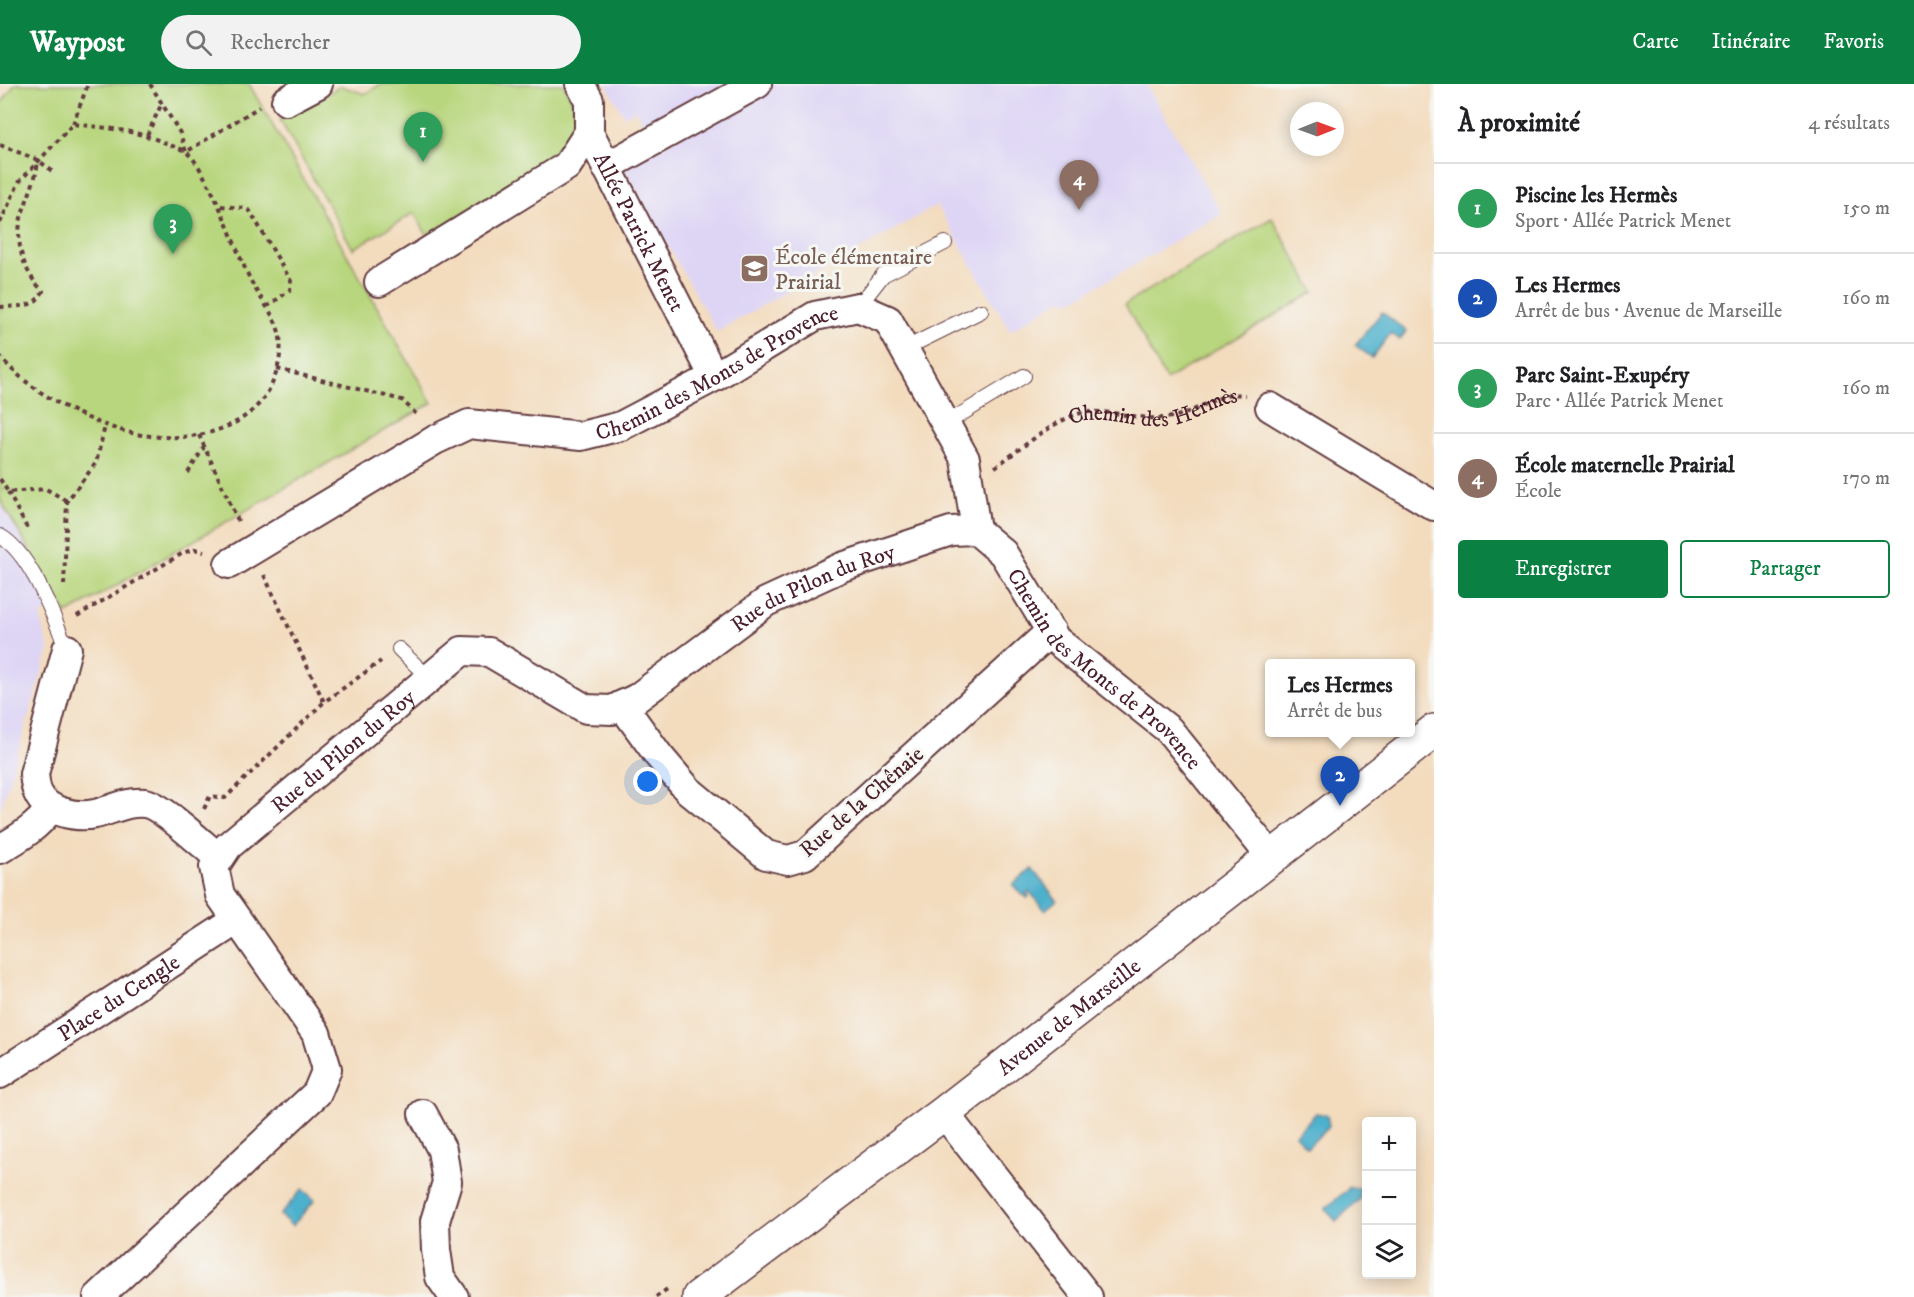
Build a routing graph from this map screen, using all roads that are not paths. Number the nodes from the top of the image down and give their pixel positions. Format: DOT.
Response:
graph roads {
  1 [pos="318,84"];
  2 [pos="580,84"];
  3 [pos="757,84"];
  4 [pos="286,101"];
  5 [pos="589,132"];
  6 [pos="606,167"];
  7 [pos="945,243"];
  8 [pos="379,282"];
  9 [pos="858,307"];
  10 [pos="981,311"];
  11 [pos="904,349"];
  12 [pos="1024,376"];
  13 [pos="714,377"];
  14 [pos="1270,407"];
  15 [pos="945,424"];
  16 [pos="1434,506"];
  17 [pos="976,530"];
  18 [pos="0,536"];
  19 [pos="241,557"];
  20 [pos="1051,631"];
  21 [pos="67,649"];
  22 [pos="399,649"];
  23 [pos="429,678"];
  24 [pos="622,705"];
  25 [pos="1434,731"];
  26 [pos="51,808"];
  27 [pos="0,849"];
  28 [pos="219,858"];
  29 [pos="1272,858"];
  30 [pos="237,920"];
  31 [pos="0,1074"];
  32 [pos="944,1113"];
  33 [pos="423,1114"];
  34 [pos="98,1297"];
  35 [pos="454,1297"];
  36 [pos="699,1297"];
  37 [pos="1088,1297"];
  1 -- 4 [label="street"];
  2 -- 5 [label="street, Allée Patrick Menet"];
  3 -- 6 [label="street"];
  5 -- 6 [label="street, Allée Patrick Menet"];
  5 -- 8 [label="street"];
  6 -- 13 [label="street, Allée Patrick Menet"];
  7 -- 9 [label="lane"];
  9 -- 11 [label="street, Chemin des Monts de Provence"];
  9 -- 13 [label="street, Chemin des Monts de Provence"];
  10 -- 11 [label="lane"];
  11 -- 15 [label="street, Chemin des Monts de Provence"];
  12 -- 15 [label="lane"];
  13 -- 19 [label="street, Chemin des Monts de Provence"];
  14 -- 16 [label="street, Chemin des Hermès"];
  15 -- 17 [label="street, Chemin des Monts de Provence"];
  17 -- 20 [label="street, Chemin des Monts de Provence"];
  17 -- 24 [label="street, Rue du Pilon du Roy"];
  18 -- 21 [label="lane"];
  20 -- 24 [label="street, Rue de la Chênaie"];
  20 -- 29 [label="street, Chemin des Monts de Provence"];
  21 -- 26 [label="street"];
  22 -- 23 [label="lane"];
  23 -- 24 [label="street, Rue du Pilon du Roy"];
  23 -- 28 [label="street, Rue du Pilon du Roy"];
  25 -- 29 [label="street, Avenue de Marseille"];
  26 -- 27 [label="street"];
  26 -- 28 [label="street"];
  28 -- 30 [label="street"];
  29 -- 32 [label="street, Avenue de Marseille"];
  30 -- 31 [label="street, Place du Cengle"];
  30 -- 34 [label="street"];
  32 -- 36 [label="street, Avenue de Marseille"];
  32 -- 37 [label="street"];
  33 -- 35 [label="street"];
}
